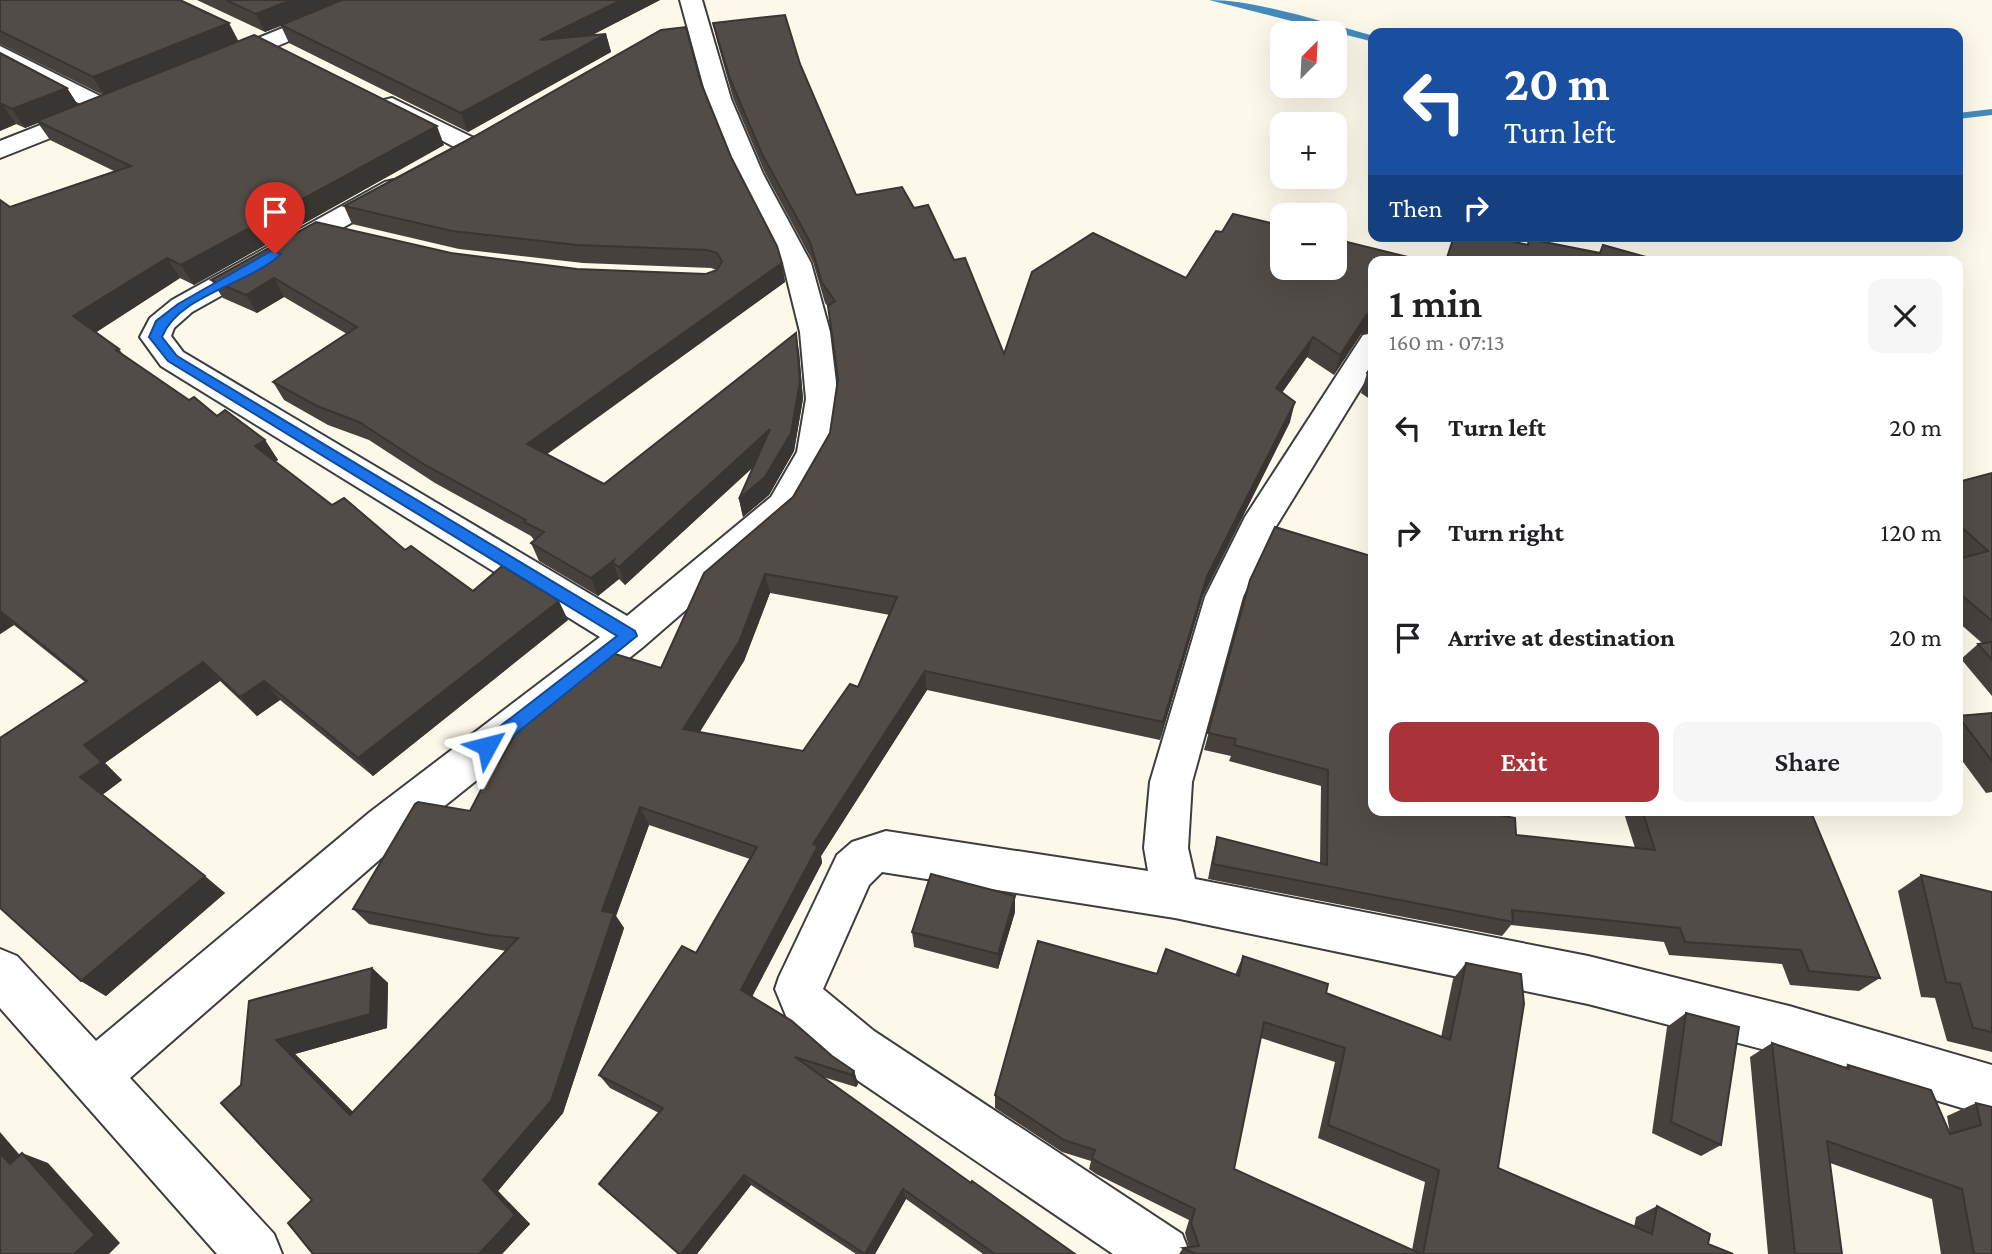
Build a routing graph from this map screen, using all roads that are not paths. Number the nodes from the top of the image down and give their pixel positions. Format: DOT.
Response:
graph roads {
  1 [pos="369,0"];
  2 [pos="693,6"];
  3 [pos="244,32"];
  4 [pos="668,33"];
  5 [pos="267,43"];
  6 [pos="0,53"];
  7 [pos="290,54"];
  8 [pos="205,68"];
  9 [pos="372,95"];
  10 [pos="130,98"];
  11 [pos="105,108"];
  12 [pos="494,132"];
  13 [pos="0,150"];
  14 [pos="416,176"];
  15 [pos="321,228"];
  16 [pos="361,238"];
  17 [pos="1368,352"];
  18 [pos="629,636"];
  19 [pos="1175,897"];
  20 [pos="0,972"];
  21 [pos="94,1076"];
  22 [pos="1992,1091"];
  23 [pos="254,1254"];
  24 [pos="1162,1254"];
  1 -- 5 [label="street"];
  2 -- 4 [label="street"];
  2 -- 18 [label="street"];
  3 -- 5 [label="street"];
  5 -- 7 [label="street"];
  5 -- 8 [label="street"];
  6 -- 11 [label="street"];
  9 -- 12 [label="street"];
  10 -- 11 [label="street"];
  11 -- 13 [label="street"];
  14 -- 15 [label="street"];
  15 -- 16 [label="street"];
  15 -- 18 [label="street"];
  17 -- 19 [label="street"];
  18 -- 21 [label="street"];
  19 -- 22 [label="street"];
  19 -- 24 [label="street"];
  20 -- 21 [label="street"];
  21 -- 23 [label="street"];
}
